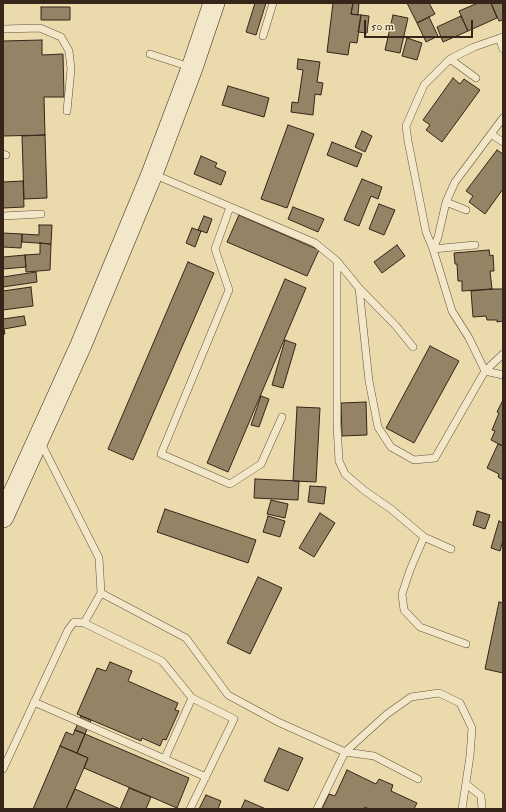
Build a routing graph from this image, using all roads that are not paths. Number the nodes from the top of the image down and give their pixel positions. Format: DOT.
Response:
graph roads {
  1 [pos="214,3"];
  2 [pos="273,3"];
  3 [pos="3,29"];
  4 [pos="263,36"];
  5 [pos="501,37"];
  6 [pos="503,49"];
  7 [pos="150,54"];
  8 [pos="450,59"];
  9 [pos="192,68"];
  10 [pos="476,78"];
  11 [pos="67,111"];
  12 [pos="503,118"];
  13 [pos="491,134"];
  14 [pos="503,142"];
  15 [pos="152,174"];
  16 [pos="446,202"];
  17 [pos="230,207"];
  18 [pos="466,210"];
  19 [pos="41,214"];
  20 [pos="3,216"];
  21 [pos="476,244"];
  22 [pos="433,249"];
  23 [pos="337,261"];
  24 [pos="359,288"];
  25 [pos="413,346"];
  26 [pos="503,354"];
  27 [pos="485,371"];
  28 [pos="503,375"];
  29 [pos="282,417"];
  30 [pos="38,439"];
  31 [pos="3,517"];
  32 [pos="424,537"];
  33 [pos="451,549"];
  34 [pos="101,593"];
  35 [pos="84,623"];
  36 [pos="466,644"];
  37 [pos="192,698"];
  38 [pos="34,702"];
  39 [pos="345,752"];
  40 [pos="165,758"];
  41 [pos="3,769"];
  42 [pos="206,777"];
  43 [pos="418,779"];
  44 [pos="466,784"];
  45 [pos="190,809"];
  46 [pos="317,809"];
  47 [pos="462,809"];
  48 [pos="482,809"];
  1 -- 9 [label="main road"];
  2 -- 4 [label="lane"];
  3 -- 11 [label="lane"];
  5 -- 6 [label="lane"];
  5 -- 8 [label="lane"];
  7 -- 9 [label="lane"];
  8 -- 10 [label="lane"];
  8 -- 22 [label="lane"];
  9 -- 15 [label="main road"];
  12 -- 13 [label="lane"];
  13 -- 14 [label="lane"];
  13 -- 16 [label="lane"];
  15 -- 17 [label="lane"];
  15 -- 30 [label="main road"];
  16 -- 18 [label="lane"];
  16 -- 22 [label="lane"];
  17 -- 23 [label="lane"];
  17 -- 29 [label="lane"];
  19 -- 20 [label="lane"];
  21 -- 22 [label="lane"];
  22 -- 27 [label="lane"];
  23 -- 24 [label="lane"];
  23 -- 32 [label="lane"];
  24 -- 25 [label="lane"];
  24 -- 27 [label="lane"];
  26 -- 27 [label="lane"];
  27 -- 28 [label="lane"];
  30 -- 31 [label="main road"];
  30 -- 34 [label="lane"];
  32 -- 33 [label="lane"];
  32 -- 36 [label="lane"];
  34 -- 35 [label="lane"];
  34 -- 39 [label="lane"];
  35 -- 37 [label="lane"];
  35 -- 38 [label="lane"];
  37 -- 40 [label="lane"];
  37 -- 42 [label="lane"];
  38 -- 40 [label="lane"];
  38 -- 41 [label="lane"];
  39 -- 43 [label="lane"];
  39 -- 44 [label="lane"];
  39 -- 46 [label="lane"];
  40 -- 42 [label="lane"];
  42 -- 45 [label="lane"];
  44 -- 47 [label="lane"];
  44 -- 48 [label="lane"];
}
